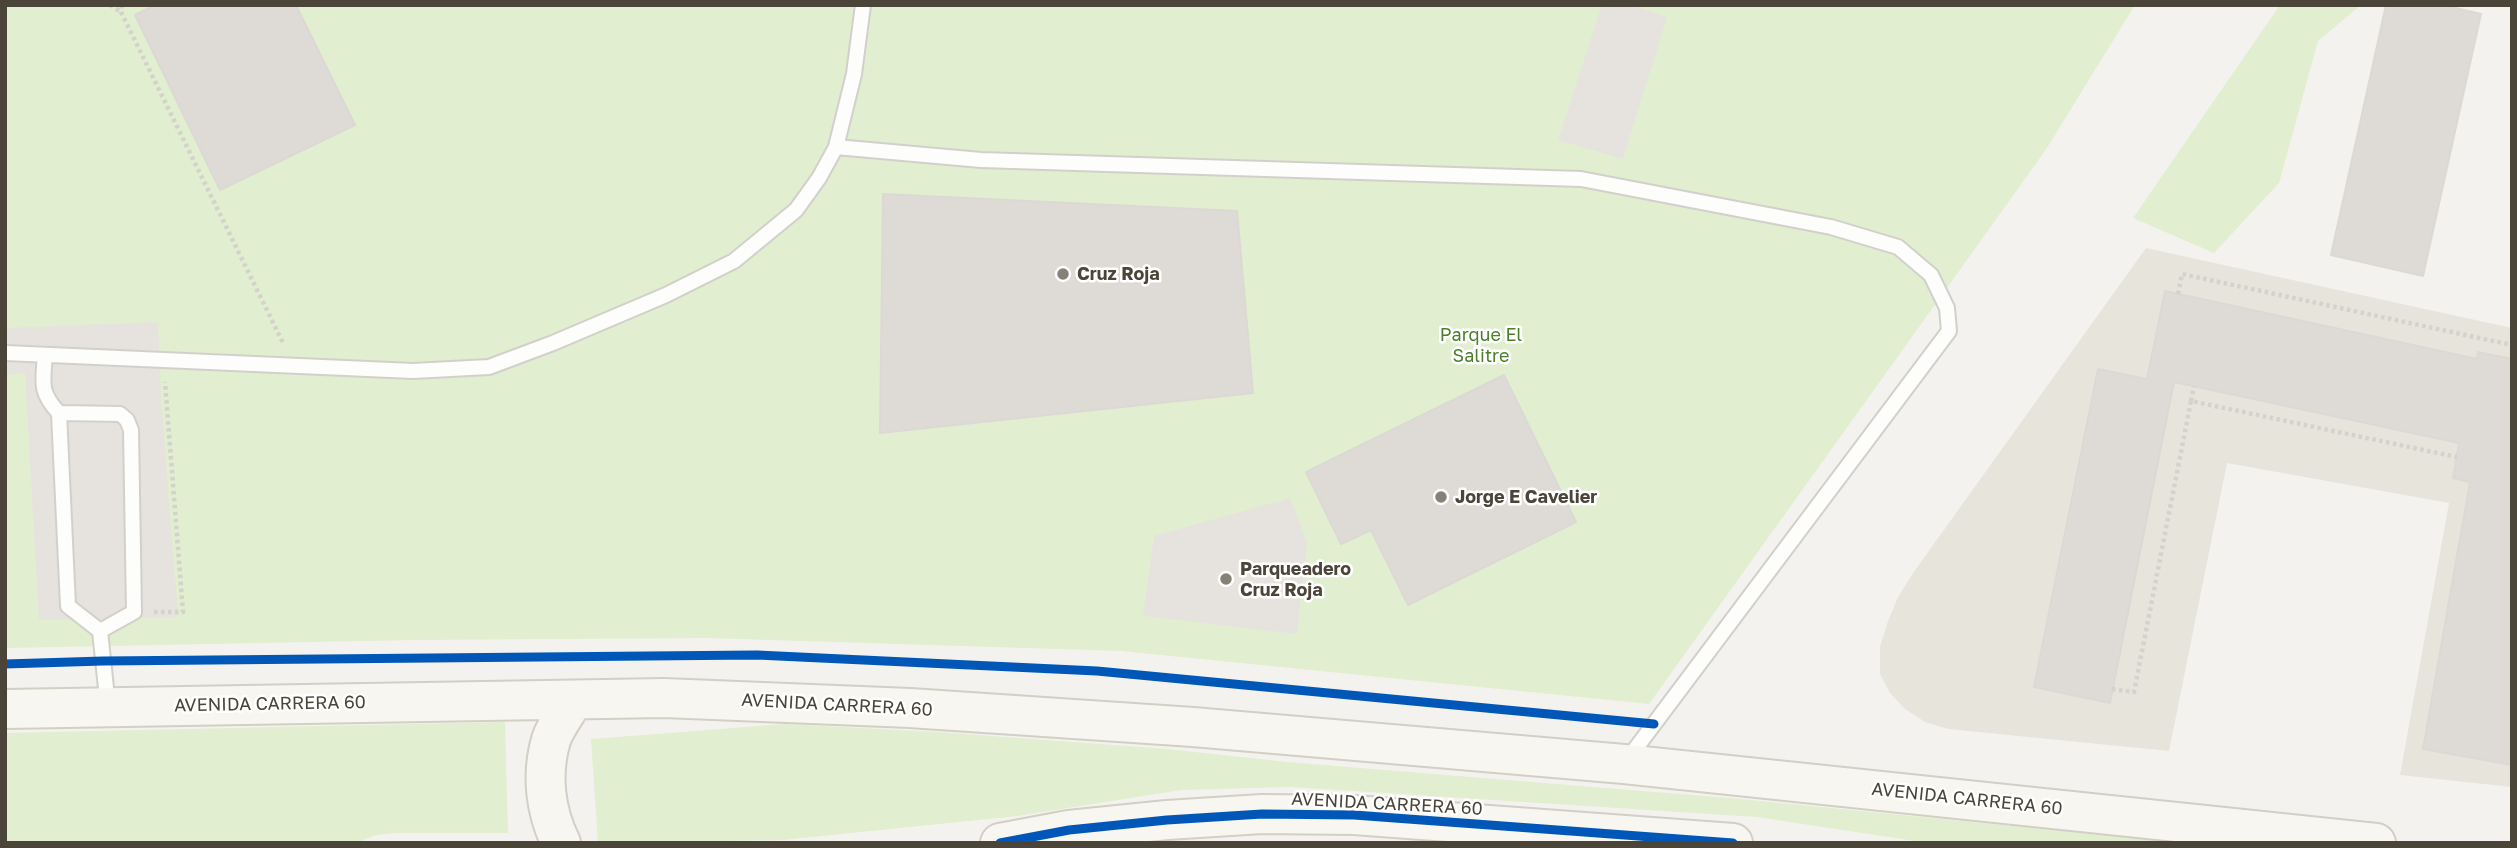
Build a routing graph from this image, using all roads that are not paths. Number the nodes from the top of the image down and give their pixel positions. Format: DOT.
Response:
graph roads {
  1 [pos="863,5"];
  2 [pos="836,147"];
  3 [pos="5,353"];
  4 [pos="45,355"];
  5 [pos="60,413"];
  6 [pos="100,631"];
  7 [pos="573,701"];
  8 [pos="108,707"];
  9 [pos="5,709"];
  10 [pos="1624,764"];
  11 [pos="1609,838"];
  12 [pos="561,843"];
  13 [pos="999,843"];
  14 [pos="1733,843"];
  15 [pos="2376,843"];
  1 -- 2 [label="lane"];
  2 -- 4 [label="lane"];
  2 -- 10 [label="lane"];
  3 -- 4 [label="lane"];
  4 -- 5 [label="lane"];
  5 -- 6 [label="lane"];
  5 -- 6 [label="lane"];
  6 -- 8 [label="lane"];
  7 -- 8 [label="main road, AVENIDA CARRERA 60"];
  7 -- 10 [label="main road, AVENIDA CARRERA 60"];
  7 -- 12 [label="main road"];
  8 -- 9 [label="main road, AVENIDA CARRERA 60"];
  10 -- 15 [label="main road, AVENIDA CARRERA 60"];
  11 -- 13 [label="main road, AVENIDA CARRERA 60"];
  11 -- 14 [label="main road, AVENIDA CARRERA 60"];
}
